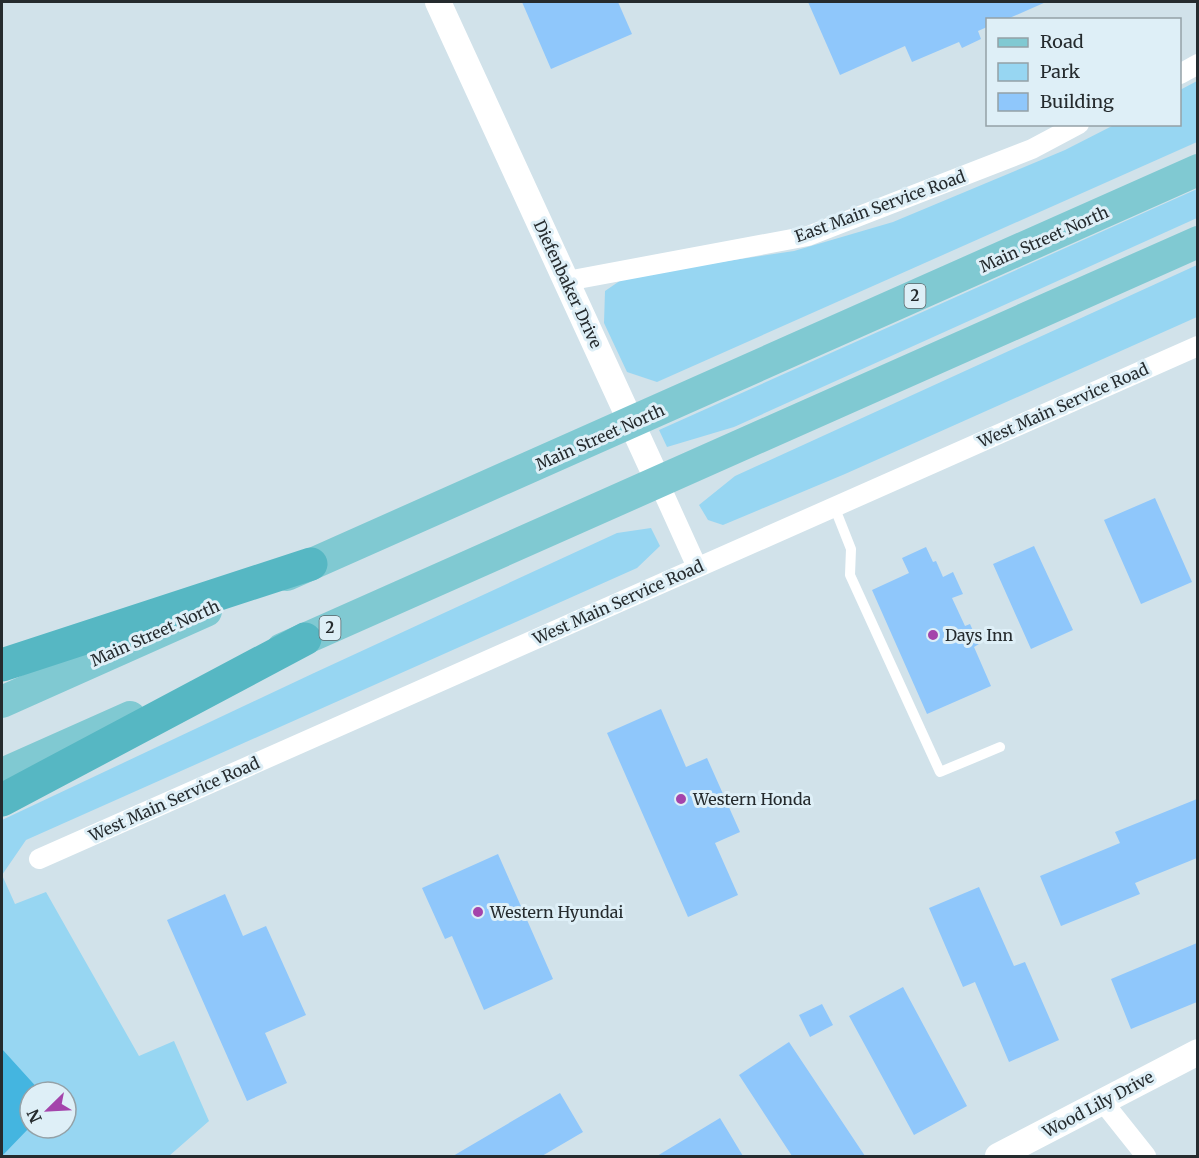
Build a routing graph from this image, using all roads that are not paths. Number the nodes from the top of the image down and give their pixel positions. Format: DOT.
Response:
graph roads {
  1 [pos="438,2"];
  2 [pos="1197,64"];
  3 [pos="1181,73"];
  4 [pos="1075,126"];
  5 [pos="1197,170"];
  6 [pos="1197,242"];
  7 [pos="567,280"];
  8 [pos="1197,346"];
  9 [pos="632,423"];
  10 [pos="658,481"];
  11 [pos="834,507"];
  12 [pos="311,564"];
  13 [pos="697,567"];
  14 [pos="305,639"];
  15 [pos="2,665"];
  16 [pos="2,702"];
  17 [pos="1000,747"];
  18 [pos="2,774"];
  19 [pos="2,800"];
  20 [pos="39,859"];
  21 [pos="1197,1052"];
  22 [pos="1103,1102"];
  23 [pos="998,1156"];
  24 [pos="1146,1156"];
  1 -- 7 [label="street, Diefenbaker Drive"];
  2 -- 3 [label="street"];
  4 -- 7 [label="street, East Main Service Road"];
  5 -- 9 [label="main road, Main Street North / 2"];
  6 -- 10 [label="main road, 2"];
  7 -- 9 [label="street, Diefenbaker Drive"];
  8 -- 11 [label="street, West Main Service Road"];
  9 -- 10 [label="street, Diefenbaker Drive"];
  9 -- 12 [label="main road, Main Street North / 2"];
  10 -- 13 [label="street, Diefenbaker Drive"];
  10 -- 14 [label="main road, 2"];
  11 -- 13 [label="street, West Main Service Road"];
  11 -- 17 [label="lane"];
  12 -- 15 [label="highway"];
  12 -- 16 [label="main road, Main Street North / 2"];
  13 -- 20 [label="street, West Main Service Road"];
  14 -- 18 [label="main road, 2"];
  14 -- 19 [label="highway"];
  21 -- 22 [label="street, Wood Lily Drive"];
  22 -- 23 [label="street, Wood Lily Drive"];
  22 -- 24 [label="street"];
}
